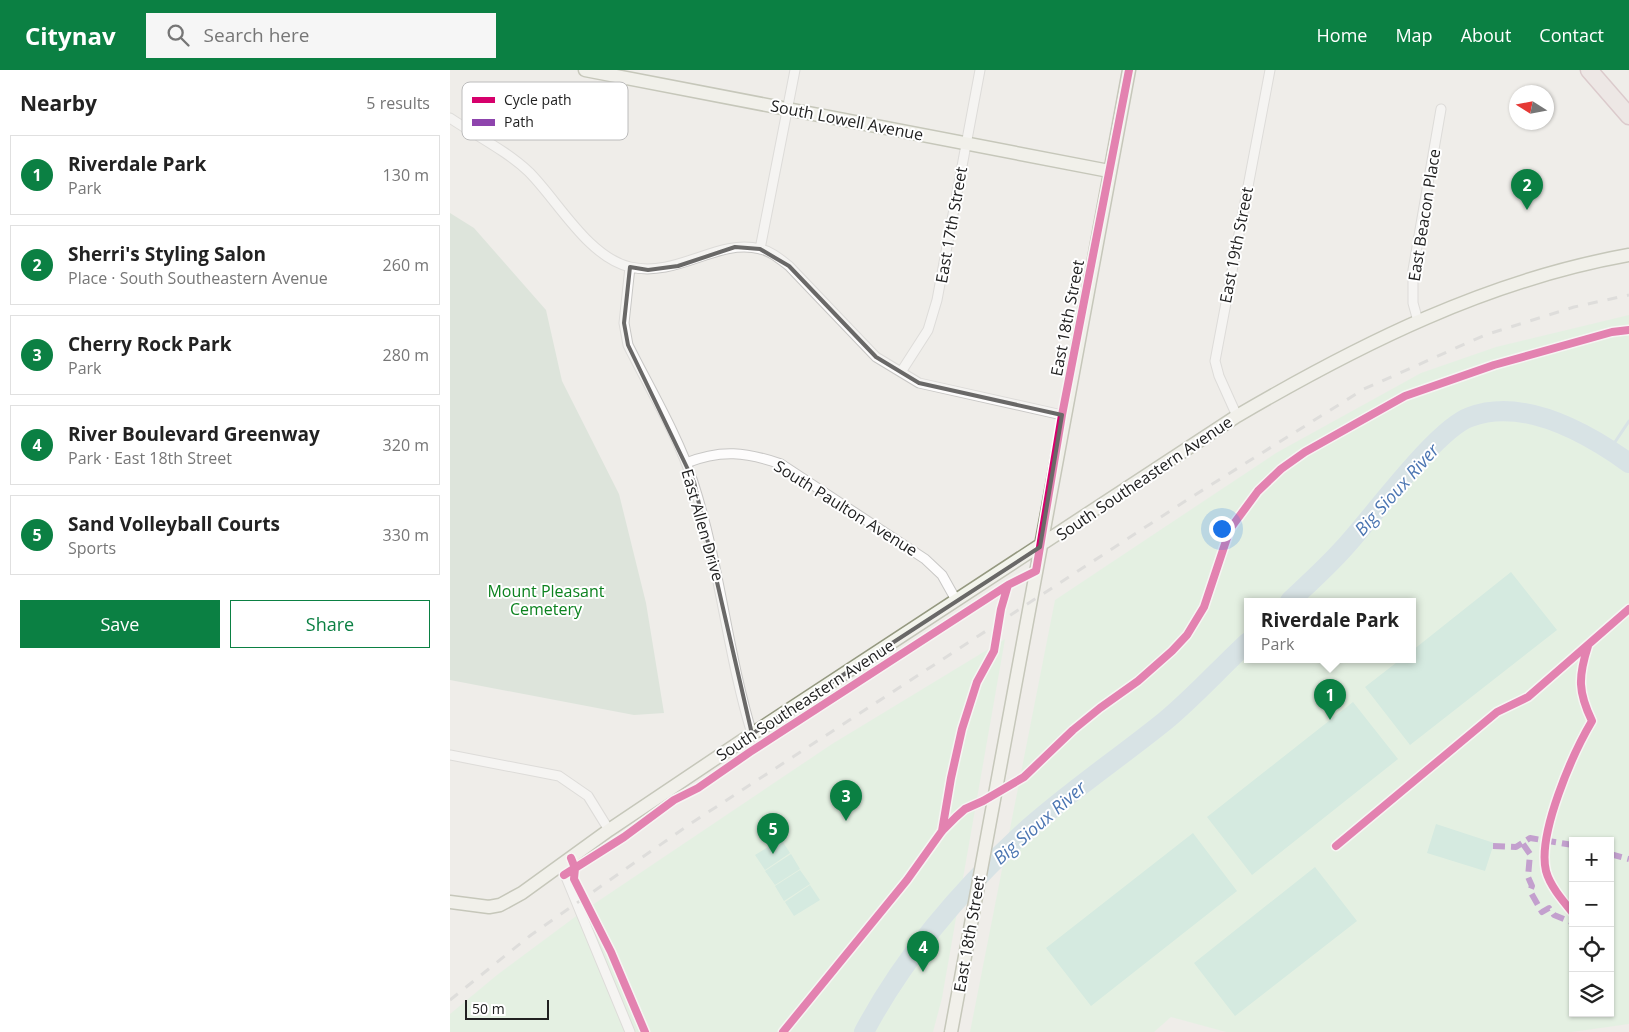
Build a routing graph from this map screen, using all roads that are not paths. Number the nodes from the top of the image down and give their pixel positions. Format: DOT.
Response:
graph roads {
  1 [pos="584,70"];
  2 [pos="795,70"];
  3 [pos="980,70"];
  4 [pos="1129,70"];
  5 [pos="1270,70"];
  6 [pos="1589,70"];
  7 [pos="788,108"];
  8 [pos="1441,109"];
  9 [pos="1629,116"];
  10 [pos="450,118"];
  11 [pos="462,126"];
  12 [pos="483,140"];
  13 [pos="966,143"];
  14 [pos="1109,171"];
  15 [pos="760,249"];
  16 [pos="1629,255"];
  17 [pos="630,267"];
  18 [pos="1418,321"];
  19 [pos="901,372"];
  20 [pos="1062,415"];
  21 [pos="1238,416"];
  22 [pos="686,463"];
  23 [pos="1040,546"];
  24 [pos="956,600"];
  25 [pos="752,734"];
  26 [pos="450,755"];
  27 [pos="609,830"];
  28 [pos="560,865"];
  29 [pos="450,902"];
  30 [pos="630,1032"];
  31 [pos="951,1032"];
  1 -- 7 [label="street, South Lowell Avenue"];
  2 -- 7 [label="street"];
  3 -- 13 [label="street, East 17th Street"];
  4 -- 14 [label="street, East 18th Street"];
  5 -- 21 [label="street, East 19th Street"];
  6 -- 9 [label="highway"];
  7 -- 13 [label="street, South Lowell Avenue"];
  7 -- 15 [label="street"];
  8 -- 18 [label="street, East Beacon Place"];
  10 -- 11 [label="street"];
  12 -- 17 [label="street"];
  13 -- 14 [label="street, South Lowell Avenue"];
  13 -- 19 [label="street, East 17th Street"];
  14 -- 20 [label="street, East 18th Street"];
  15 -- 17 [label="street"];
  15 -- 19 [label="street"];
  16 -- 18 [label="street, South Southeastern Avenue"];
  17 -- 22 [label="street, East Allen Drive"];
  18 -- 21 [label="street, South Southeastern Avenue"];
  19 -- 20 [label="street"];
  20 -- 23 [label="street, East 18th Street"];
  21 -- 23 [label="street, South Southeastern Avenue"];
  22 -- 24 [label="street, South Paulton Avenue"];
  22 -- 25 [label="street, East Allen Drive"];
  23 -- 24 [label="street, South Southeastern Avenue"];
  23 -- 31 [label="street, East 18th Street"];
  24 -- 25 [label="street, South Southeastern Avenue"];
  25 -- 27 [label="street, South Southeastern Avenue"];
  26 -- 27 [label="street"];
  27 -- 28 [label="street, South Southeastern Avenue"];
  28 -- 29 [label="street, South Southeastern Avenue"];
  28 -- 30 [label="street"];
}
